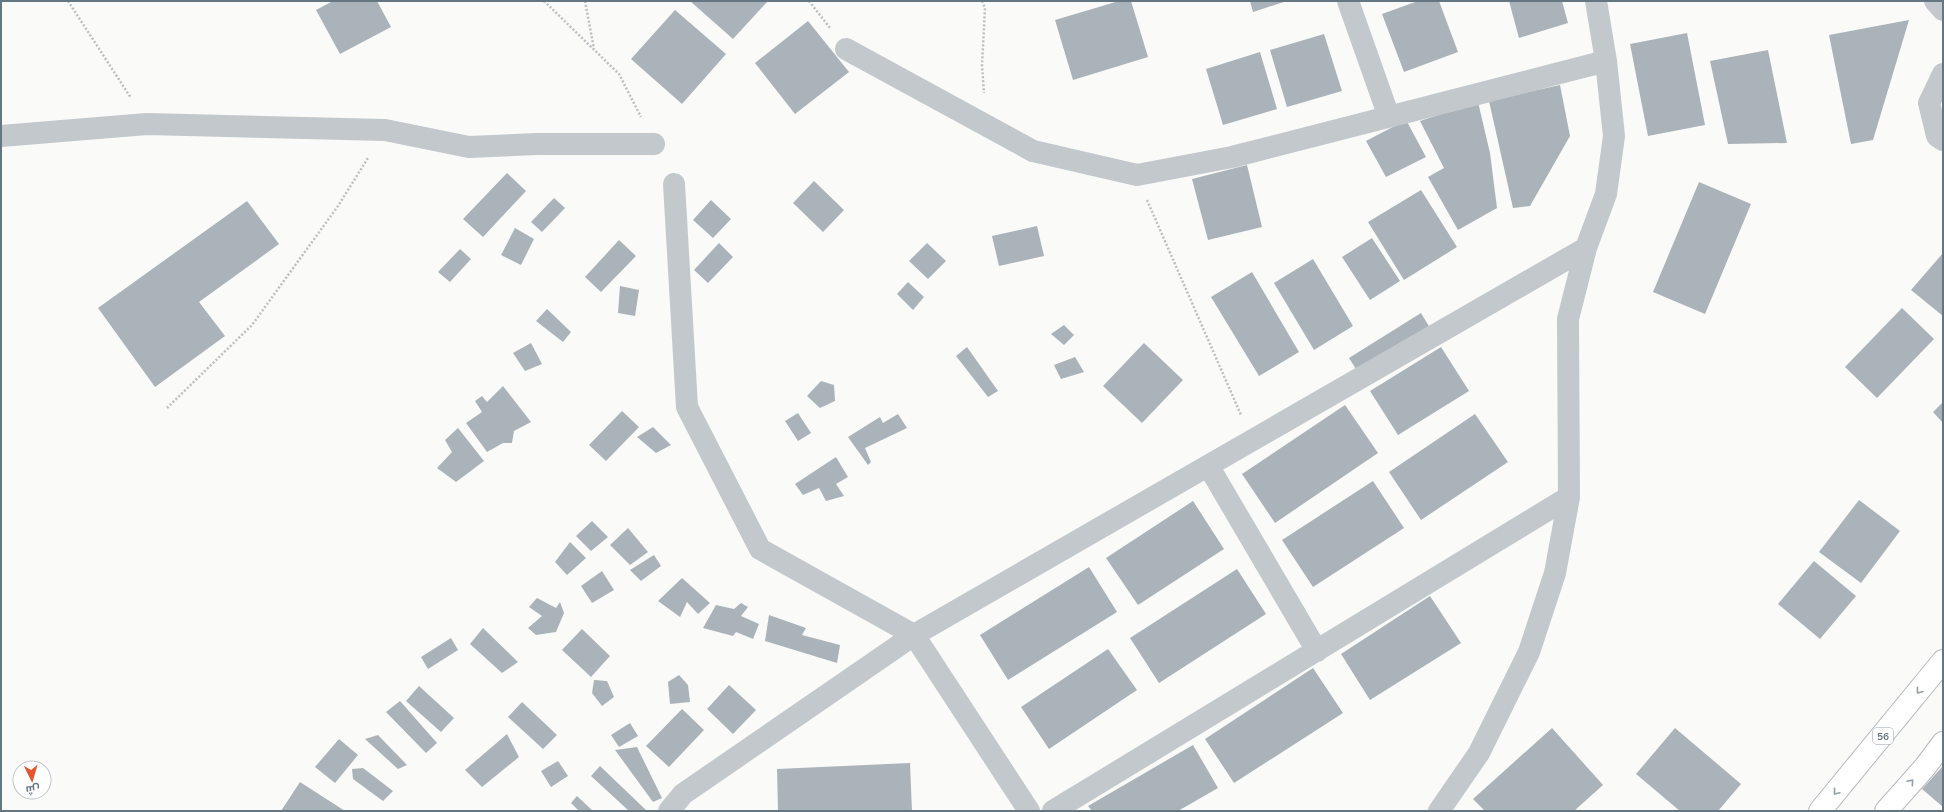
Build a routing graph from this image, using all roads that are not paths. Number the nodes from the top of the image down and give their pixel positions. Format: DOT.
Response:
graph roads {
  1 [pos="1348,1"];
  2 [pos="1596,1"];
  3 [pos="1936,1"];
  4 [pos="1943,10"];
  5 [pos="846,49"];
  6 [pos="1606,61"];
  7 [pos="1943,74"];
  8 [pos="1389,117"];
  9 [pos="1,136"];
  10 [pos="1943,140"];
  11 [pos="654,144"];
  12 [pos="674,184"];
  13 [pos="1586,248"];
  14 [pos="1209,467"];
  15 [pos="1569,497"];
  16 [pos="914,635"];
  17 [pos="1317,651"];
  18 [pos="1943,661"];
  19 [pos="1943,743"];
  20 [pos="668,811"];
  21 [pos="1029,811"];
  22 [pos="1054,811"];
  23 [pos="1439,811"];
  24 [pos="1820,811"];
  25 [pos="1886,811"];
  1 -- 8 [label="street"];
  2 -- 6 [label="street"];
  3 -- 4 [label="street"];
  5 -- 8 [label="street"];
  6 -- 8 [label="street"];
  6 -- 13 [label="street"];
  7 -- 10 [label="street"];
  9 -- 11 [label="street"];
  12 -- 16 [label="street"];
  13 -- 14 [label="street"];
  13 -- 15 [label="street"];
  14 -- 16 [label="street"];
  14 -- 17 [label="street"];
  15 -- 17 [label="street"];
  15 -- 23 [label="street"];
  16 -- 20 [label="street"];
  16 -- 21 [label="street"];
  17 -- 22 [label="street"];
  18 -- 24 [label="main road, 56, one-way"];
  25 -- 19 [label="main road, one-way"];
}
